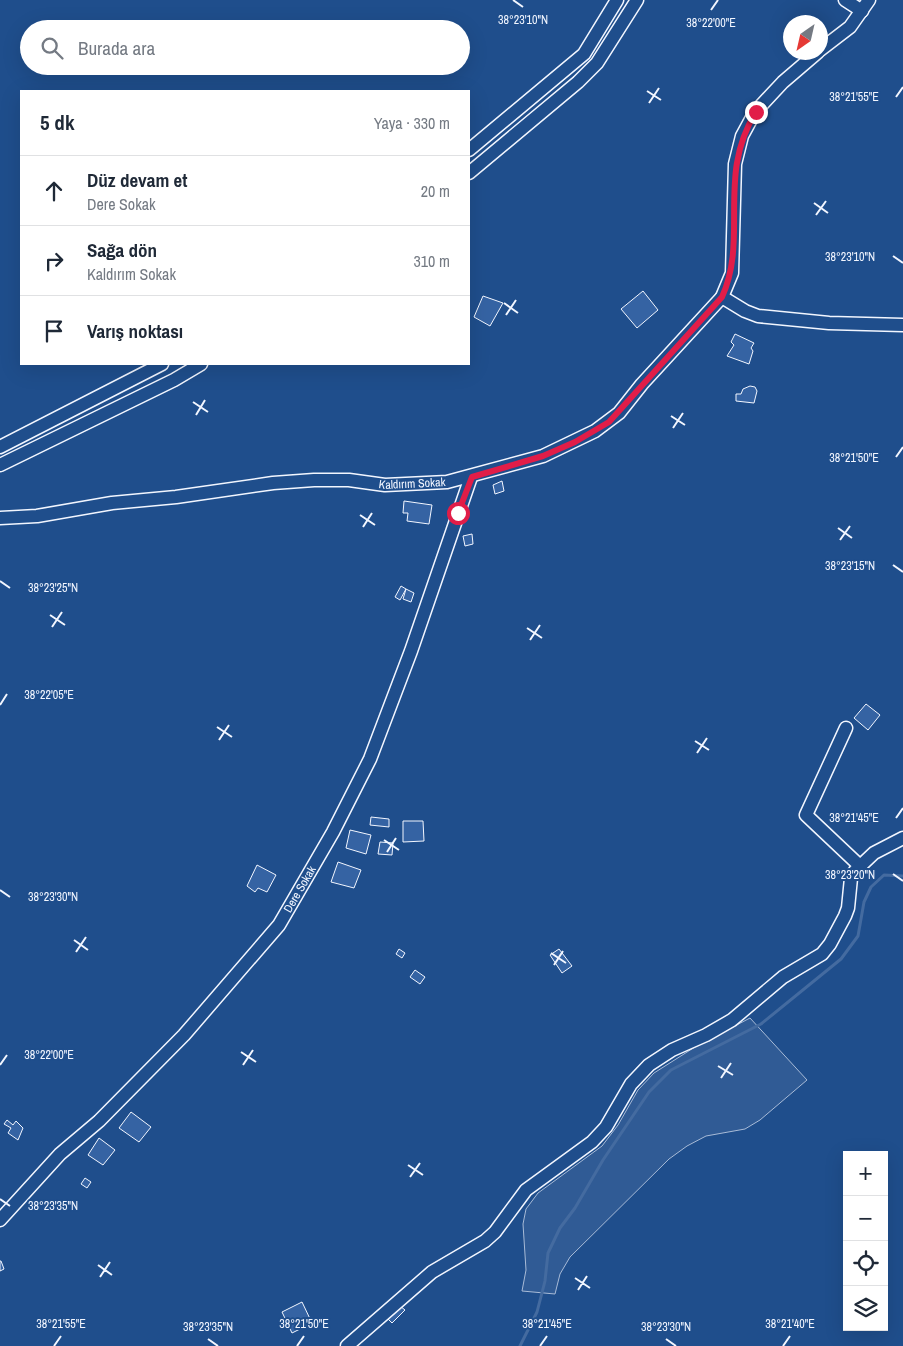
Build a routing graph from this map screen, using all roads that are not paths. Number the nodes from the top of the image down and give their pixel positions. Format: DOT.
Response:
graph roads {
  1 [pos="617,0"];
  2 [pos="637,0"];
  3 [pos="845,0"];
  4 [pos="865,5"];
  5 [pos="828,44"];
  6 [pos="809,60"];
  7 [pos="470,149"];
  8 [pos="470,172"];
  9 [pos="722,297"];
  10 [pos="903,325"];
  11 [pos="160,365"];
  12 [pos="199,365"];
  13 [pos="0,447"];
  14 [pos="0,465"];
  15 [pos="472,477"];
  16 [pos="0,518"];
  17 [pos="846,728"];
  18 [pos="903,838"];
  19 [pos="860,866"];
  20 [pos="0,1220"];
  21 [pos="347,1346"];
  1 -- 7 [label="street"];
  2 -- 8 [label="street"];
  3 -- 4 [label="street"];
  4 -- 5 [label="street, Kaldırım Sokak"];
  6 -- 9 [label="street, Kaldırım Sokak"];
  9 -- 10 [label="street"];
  9 -- 15 [label="street, Kaldırım Sokak"];
  11 -- 13 [label="street"];
  12 -- 14 [label="street"];
  15 -- 16 [label="street, Kaldırım Sokak"];
  15 -- 20 [label="street, Dere Sokak"];
  17 -- 19 [label="street"];
  18 -- 19 [label="street"];
  19 -- 21 [label="street"];
}
